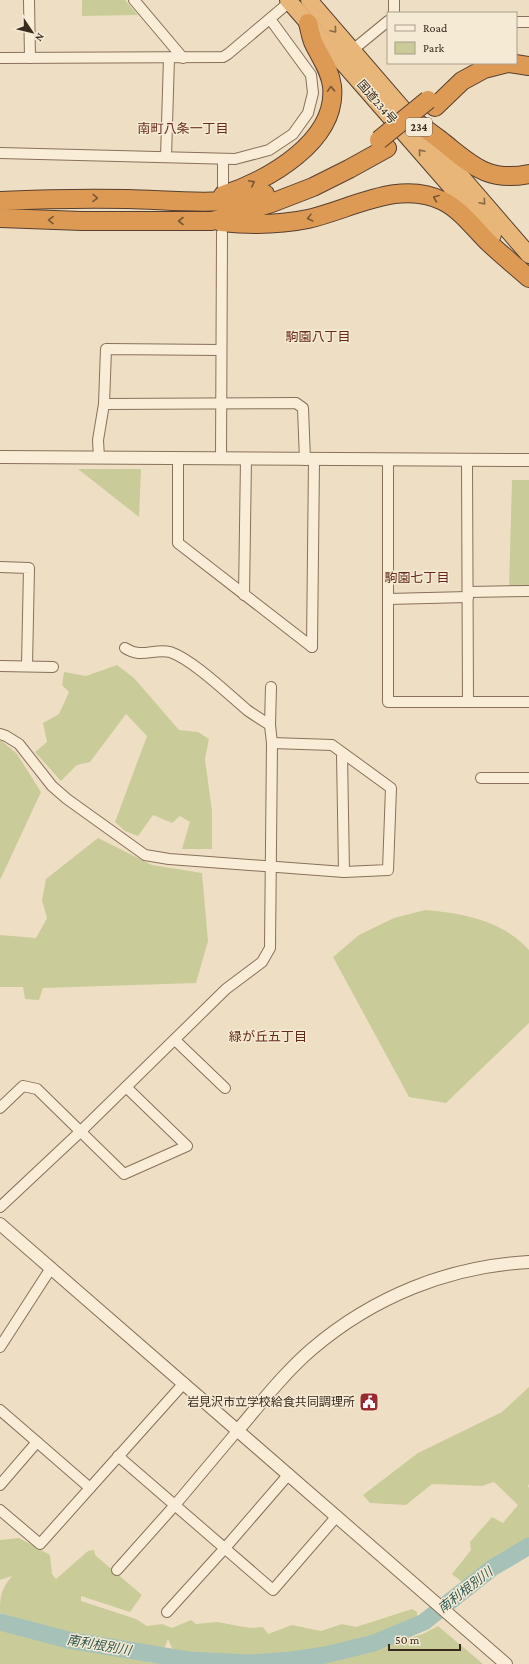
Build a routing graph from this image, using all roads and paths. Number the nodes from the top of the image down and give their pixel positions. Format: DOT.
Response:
graph roads {
  1 [pos="29,0"];
  2 [pos="134,0"];
  3 [pos="309,0"];
  4 [pos="394,0"];
  5 [pos="290,1"];
  6 [pos="394,12"];
  7 [pos="270,19"];
  8 [pos="387,22"];
  9 [pos="517,22"];
  10 [pos="529,22"];
  11 [pos="308,23"];
  12 [pos="346,55"];
  13 [pos="517,55"];
  14 [pos="529,57"];
  15 [pos="0,58"];
  16 [pos="30,58"];
  17 [pos="169,58"];
  18 [pos="183,58"];
  19 [pos="474,64"];
  20 [pos="504,64"];
  21 [pos="515,64"];
  22 [pos="529,66"];
  23 [pos="431,103"];
  24 [pos="412,119"];
  25 [pos="383,144"];
  26 [pos="0,153"];
  27 [pos="166,157"];
  28 [pos="223,159"];
  29 [pos="529,174"];
  30 [pos="223,186"];
  31 [pos="0,201"];
  32 [pos="203,202"];
  33 [pos="0,218"];
  34 [pos="217,227"];
  35 [pos="529,255"];
  36 [pos="529,277"];
  37 [pos="221,350"];
  38 [pos="221,403"];
  39 [pos="104,404"];
  40 [pos="0,457"];
  41 [pos="99,458"];
  42 [pos="178,459"];
  43 [pos="221,459"];
  44 [pos="246,459"];
  45 [pos="310,460"];
  46 [pos="388,460"];
  47 [pos="467,460"];
  48 [pos="529,460"];
  49 [pos="0,567"];
  50 [pos="529,591"];
  51 [pos="244,594"];
  52 [pos="468,595"];
  53 [pos="388,599"];
  54 [pos="125,648"];
  55 [pos="0,666"];
  56 [pos="27,666"];
  57 [pos="52,667"];
  58 [pos="271,687"];
  59 [pos="468,702"];
  60 [pos="529,702"];
  61 [pos="270,725"];
  62 [pos="0,734"];
  63 [pos="272,743"];
  64 [pos="342,753"];
  65 [pos="481,778"];
  66 [pos="529,778"];
  67 [pos="271,867"];
  68 [pos="344,872"];
  69 [pos="175,1040"];
  70 [pos="126,1087"];
  71 [pos="225,1088"];
  72 [pos="0,1108"];
  73 [pos="80,1132"];
  74 [pos="0,1207"];
  75 [pos="0,1224"];
  76 [pos="529,1262"];
  77 [pos="51,1268"];
  78 [pos="0,1347"];
  79 [pos="184,1383"];
  80 [pos="0,1410"];
  81 [pos="238,1430"];
  82 [pos="38,1442"];
  83 [pos="118,1456"];
  84 [pos="288,1474"];
  85 [pos="0,1485"];
  86 [pos="90,1488"];
  87 [pos="175,1505"];
  88 [pos="0,1510"];
  89 [pos="337,1516"];
  90 [pos="225,1548"];
  91 [pos="117,1570"];
  92 [pos="167,1612"];
  93 [pos="506,1664"];
  1 -- 16 [label="street"];
  2 -- 18 [label="street"];
  3 -- 12 [label="highway, 国道234号 / 234, one-way"];
  4 -- 6 [label="street"];
  5 -- 7 [label="street"];
  5 -- 11 [label="highway, 国道234号 / 234"];
  7 -- 18 [label="street"];
  7 -- 28 [label="street"];
  8 -- 12 [label="street"];
  9 -- 10 [label="street"];
  11 -- 12 [label="highway, 国道234号 / 234"];
  32 -- 11 [label="highway, one-way"];
  12 -- 24 [label="highway, 国道234号 / 234"];
  36 -- 12 [label="highway, 国道234号 / 234, one-way"];
  13 -- 14 [label="highway"];
  15 -- 16 [label="street"];
  16 -- 17 [label="street"];
  17 -- 18 [label="street"];
  17 -- 27 [label="street"];
  19 -- 23 [label="highway"];
  20 -- 23 [label="highway"];
  21 -- 22 [label="highway"];
  23 -- 25 [label="highway"];
  24 -- 29 [label="highway"];
  24 -- 35 [label="highway, 国道234号 / 234, one-way"];
  25 -- 32 [label="highway"];
  25 -- 34 [label="highway"];
  26 -- 27 [label="street"];
  27 -- 28 [label="street"];
  28 -- 30 [label="street"];
  31 -- 32 [label="highway, one-way"];
  34 -- 33 [label="highway, one-way"];
  36 -- 34 [label="highway, one-way"];
  34 -- 37 [label="street"];
  37 -- 38 [label="street"];
  37 -- 39 [label="street"];
  38 -- 39 [label="street"];
  38 -- 43 [label="street"];
  38 -- 45 [label="street"];
  39 -- 41 [label="street"];
  40 -- 41 [label="street"];
  41 -- 42 [label="street"];
  42 -- 43 [label="street"];
  42 -- 51 [label="street"];
  43 -- 44 [label="street"];
  44 -- 45 [label="street"];
  44 -- 51 [label="street"];
  45 -- 46 [label="street"];
  45 -- 51 [label="street"];
  46 -- 47 [label="street"];
  46 -- 53 [label="street"];
  47 -- 48 [label="street"];
  47 -- 52 [label="street"];
  49 -- 56 [label="street"];
  50 -- 52 [label="street"];
  52 -- 53 [label="street"];
  52 -- 59 [label="street"];
  53 -- 59 [label="street"];
  54 -- 61 [label="street"];
  55 -- 56 [label="street"];
  56 -- 57 [label="street"];
  58 -- 61 [label="street"];
  59 -- 60 [label="street"];
  61 -- 63 [label="street"];
  62 -- 67 [label="street"];
  63 -- 64 [label="street"];
  63 -- 67 [label="street"];
  64 -- 68 [label="street"];
  64 -- 68 [label="street"];
  65 -- 66 [label="street"];
  67 -- 68 [label="street"];
  67 -- 69 [label="street"];
  69 -- 70 [label="street"];
  69 -- 71 [label="street"];
  70 -- 73 [label="street"];
  70 -- 73 [label="street"];
  72 -- 73 [label="street"];
  73 -- 74 [label="street"];
  75 -- 77 [label="street"];
  76 -- 81 [label="street"];
  77 -- 78 [label="street"];
  77 -- 79 [label="street"];
  79 -- 81 [label="street"];
  79 -- 83 [label="street"];
  80 -- 82 [label="street"];
  81 -- 84 [label="street"];
  81 -- 87 [label="street"];
  82 -- 85 [label="street"];
  82 -- 86 [label="street"];
  83 -- 86 [label="street"];
  83 -- 87 [label="street"];
  84 -- 89 [label="street"];
  84 -- 90 [label="street"];
  86 -- 88 [label="street"];
  87 -- 90 [label="street"];
  87 -- 91 [label="street"];
  89 -- 90 [label="street"];
  89 -- 93 [label="street"];
  90 -- 92 [label="street"];
}
